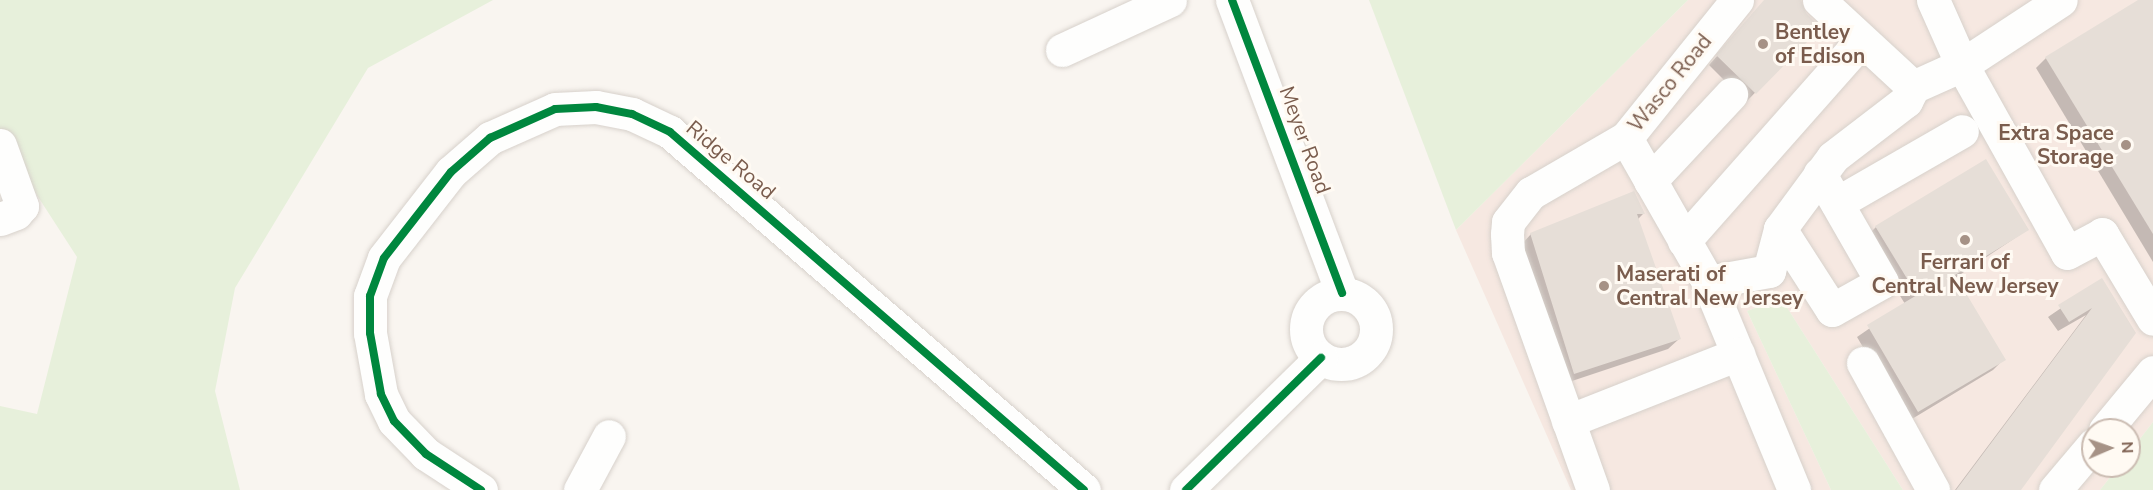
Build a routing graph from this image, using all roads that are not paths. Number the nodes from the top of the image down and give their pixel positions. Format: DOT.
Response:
graph roads {
  1 [pos="1170,0"];
  2 [pos="1232,0"];
  3 [pos="1737,0"];
  4 [pos="1819,0"];
  5 [pos="1933,0"];
  6 [pos="2061,0"];
  7 [pos="1861,41"];
  8 [pos="1062,50"];
  9 [pos="1962,65"];
  10 [pos="1914,87"];
  11 [pos="1731,94"];
  12 [pos="1962,130"];
  13 [pos="1626,138"];
  14 [pos="0,145"];
  15 [pos="1820,174"];
  16 [pos="1650,181"];
  17 [pos="1837,203"];
  18 [pos="11,212"];
  19 [pos="1780,229"];
  20 [pos="1684,241"];
  21 [pos="1708,282"];
  22 [pos="1342,293"];
  23 [pos="2153,319"];
  24 [pos="1738,354"];
  25 [pos="1321,358"];
  26 [pos="1863,363"];
  27 [pos="2153,372"];
  28 [pos="2115,418"];
  29 [pos="1568,421"];
  30 [pos="609,436"];
  31 [pos="2081,459"];
  32 [pos="481,490"];
  33 [pos="580,490"];
  34 [pos="1084,490"];
  35 [pos="1186,490"];
  36 [pos="1593,490"];
  37 [pos="1794,490"];
  38 [pos="1933,490"];
  39 [pos="2055,490"];
  1 -- 8 [label="street"];
  2 -- 22 [label="street, Meyer Road"];
  3 -- 13 [label="street, Wasco Road"];
  4 -- 7 [label="street"];
  5 -- 9 [label="street"];
  6 -- 9 [label="street"];
  7 -- 10 [label="street"];
  7 -- 20 [label="street"];
  9 -- 10 [label="street"];
  9 -- 23 [label="street"];
  10 -- 15 [label="street"];
  11 -- 16 [label="street"];
  12 -- 17 [label="street"];
  13 -- 16 [label="street, Wasco Road"];
  13 -- 29 [label="street"];
  14 -- 18 [label="street"];
  15 -- 17 [label="street"];
  15 -- 19 [label="street"];
  16 -- 20 [label="street, Wasco Road"];
  17 -- 19 [label="street"];
  19 -- 21 [label="street"];
  20 -- 21 [label="street, Wasco Road"];
  21 -- 24 [label="street, Wasco Road"];
  22 -- 25 [label="street"];
  22 -- 25 [label="street"];
  24 -- 29 [label="street"];
  24 -- 37 [label="street, Wasco Road"];
  25 -- 35 [label="street"];
  26 -- 38 [label="street"];
  27 -- 28 [label="street"];
  29 -- 36 [label="street"];
  30 -- 33 [label="street"];
  31 -- 39 [label="street"];
  32 -- 34 [label="street, Ridge Road"];
}
